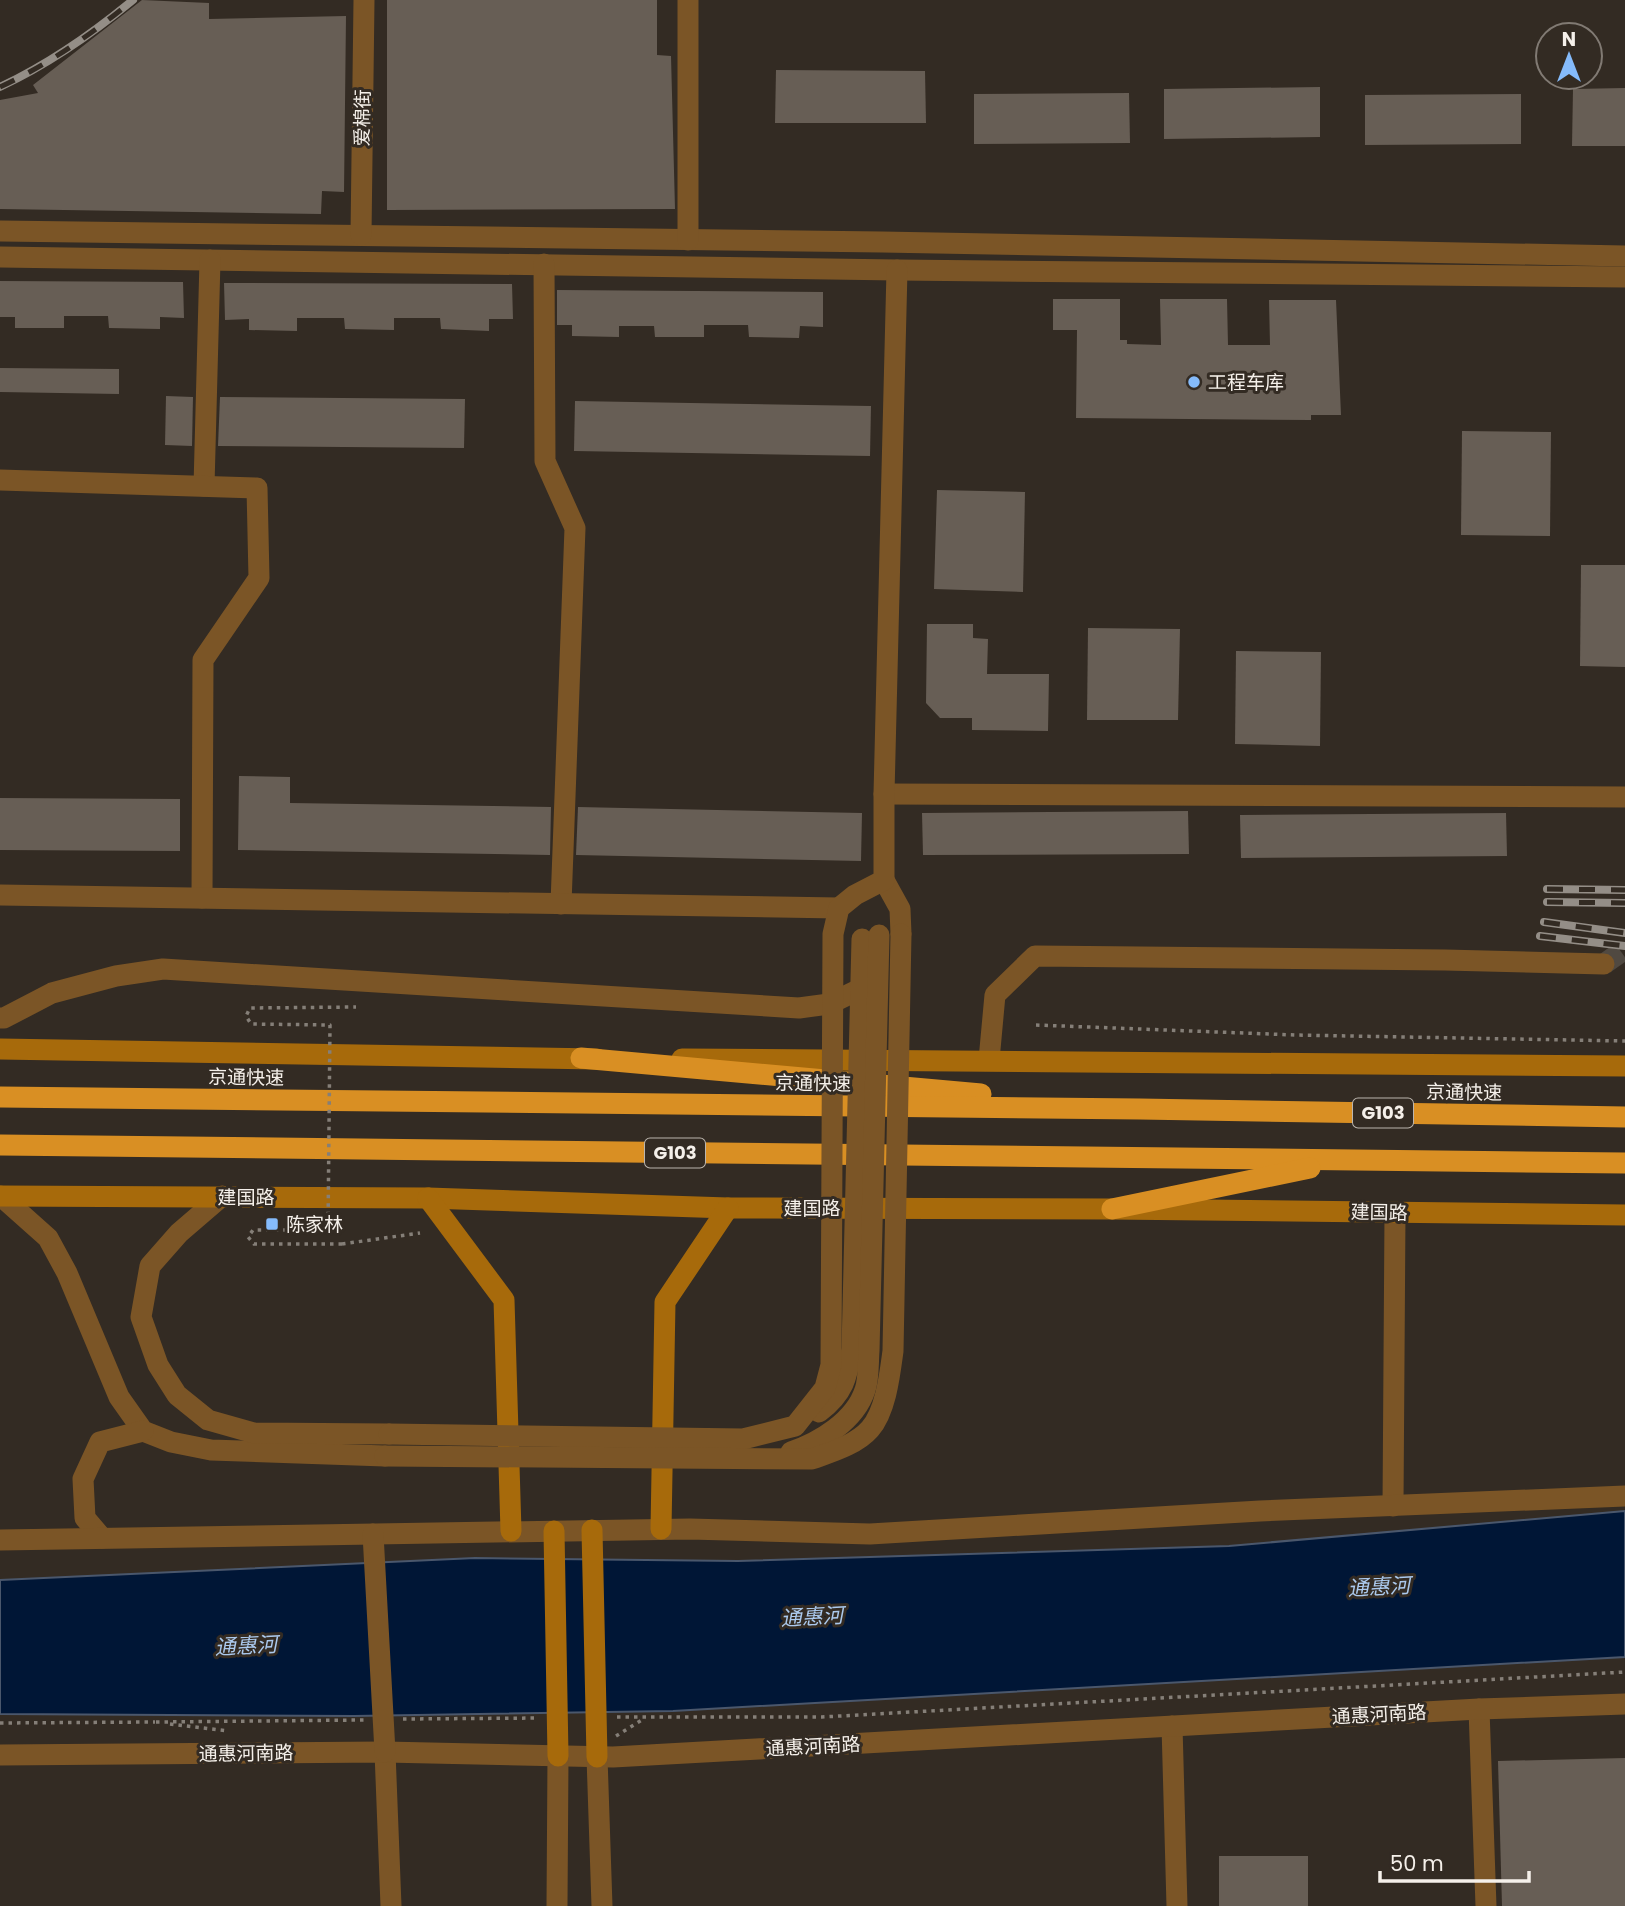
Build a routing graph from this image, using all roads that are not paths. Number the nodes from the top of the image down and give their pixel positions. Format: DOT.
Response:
graph roads {
  1 [pos="364,0"];
  2 [pos="688,0"];
  3 [pos="0,231"];
  4 [pos="361,235"];
  5 [pos="688,240"];
  6 [pos="1625,256"];
  7 [pos="0,257"];
  8 [pos="210,260"];
  9 [pos="544,264"];
  10 [pos="897,270"];
  11 [pos="1625,277"];
  12 [pos="0,480"];
  13 [pos="204,486"];
  14 [pos="884,794"];
  15 [pos="1625,797"];
  16 [pos="884,880"];
  17 [pos="0,895"];
  18 [pos="202,898"];
  19 [pos="561,904"];
  20 [pos="839,908"];
  21 [pos="1604,964"];
  22 [pos="862,988"];
  23 [pos="0,1018"];
  24 [pos="0,1049"];
  25 [pos="581,1058"];
  26 [pos="989,1060"];
  27 [pos="1625,1066"];
  28 [pos="0,1097"];
  29 [pos="1140,1109"];
  30 [pos="1625,1117"];
  31 [pos="0,1145"];
  32 [pos="1349,1160"];
  33 [pos="1625,1163"];
  34 [pos="1,1196"];
  35 [pos="222,1196"];
  36 [pos="428,1198"];
  37 [pos="728,1208"];
  38 [pos="1112,1209"];
  39 [pos="1395,1213"];
  40 [pos="1625,1215"];
  41 [pos="795,1426"];
  42 [pos="143,1431"];
  43 [pos="769,1459"];
  44 [pos="1625,1496"];
  45 [pos="1393,1506"];
  46 [pos="661,1529"];
  47 [pos="592,1530"];
  48 [pos="511,1531"];
  49 [pos="554,1531"];
  50 [pos="373,1534"];
  51 [pos="102,1538"];
  52 [pos="0,1540"];
  53 [pos="1625,1703"];
  54 [pos="1479,1709"];
  55 [pos="1172,1726"];
  56 [pos="385,1752"];
  57 [pos="0,1755"];
  58 [pos="558,1756"];
  59 [pos="602,1757"];
  60 [pos="391,1906"];
  61 [pos="557,1906"];
  62 [pos="602,1906"];
  63 [pos="1177,1906"];
  64 [pos="1486,1906"];
  1 -- 4 [label="street, 爱棉街"];
  2 -- 5 [label="street"];
  3 -- 4 [label="street"];
  4 -- 5 [label="street"];
  5 -- 6 [label="street"];
  7 -- 8 [label="street"];
  8 -- 9 [label="street"];
  8 -- 13 [label="street"];
  9 -- 10 [label="street"];
  9 -- 19 [label="street, bridge"];
  10 -- 11 [label="street"];
  10 -- 14 [label="street, bridge"];
  12 -- 13 [label="street, bridge"];
  13 -- 18 [label="street, bridge"];
  14 -- 15 [label="street"];
  14 -- 16 [label="street, bridge"];
  16 -- 20 [label="street, bridge"];
  16 -- 43 [label="street, bridge"];
  17 -- 18 [label="street, bridge"];
  18 -- 19 [label="street, bridge"];
  19 -- 20 [label="street, bridge"];
  20 -- 41 [label="street, bridge"];
  21 -- 26 [label="street"];
  22 -- 23 [label="street, bridge"];
  22 -- 41 [label="street, bridge"];
  22 -- 43 [label="street, bridge"];
  24 -- 25 [label="main road"];
  25 -- 26 [label="main road"];
  25 -- 29 [label="highway"];
  26 -- 27 [label="main road"];
  28 -- 29 [label="highway, 京通快速 / G103"];
  29 -- 30 [label="highway, 京通快速 / G103"];
  31 -- 32 [label="highway, G103"];
  32 -- 33 [label="highway, G103"];
  32 -- 38 [label="highway"];
  34 -- 35 [label="main road, 建国路"];
  34 -- 42 [label="street"];
  35 -- 36 [label="main road, 建国路"];
  35 -- 41 [label="street, bridge"];
  36 -- 37 [label="main road, 建国路"];
  36 -- 48 [label="main road"];
  37 -- 38 [label="main road, 建国路"];
  37 -- 46 [label="main road"];
  38 -- 39 [label="main road, 建国路"];
  39 -- 40 [label="main road, 建国路"];
  39 -- 45 [label="street"];
  42 -- 43 [label="street, bridge"];
  42 -- 51 [label="street"];
  44 -- 45 [label="street"];
  45 -- 46 [label="street"];
  46 -- 47 [label="street"];
  47 -- 49 [label="street"];
  47 -- 59 [label="main road, bridge"];
  48 -- 49 [label="street"];
  48 -- 50 [label="street"];
  49 -- 58 [label="main road, bridge"];
  50 -- 51 [label="street"];
  50 -- 56 [label="street, bridge"];
  51 -- 52 [label="street"];
  53 -- 54 [label="street, 通惠河南路"];
  54 -- 55 [label="street, 通惠河南路"];
  54 -- 64 [label="street"];
  55 -- 59 [label="street, 通惠河南路"];
  55 -- 63 [label="street"];
  56 -- 57 [label="street, 通惠河南路"];
  56 -- 58 [label="street, 通惠河南路"];
  56 -- 60 [label="street"];
  58 -- 59 [label="street, 通惠河南路"];
  58 -- 61 [label="street"];
  59 -- 62 [label="street"];
}
